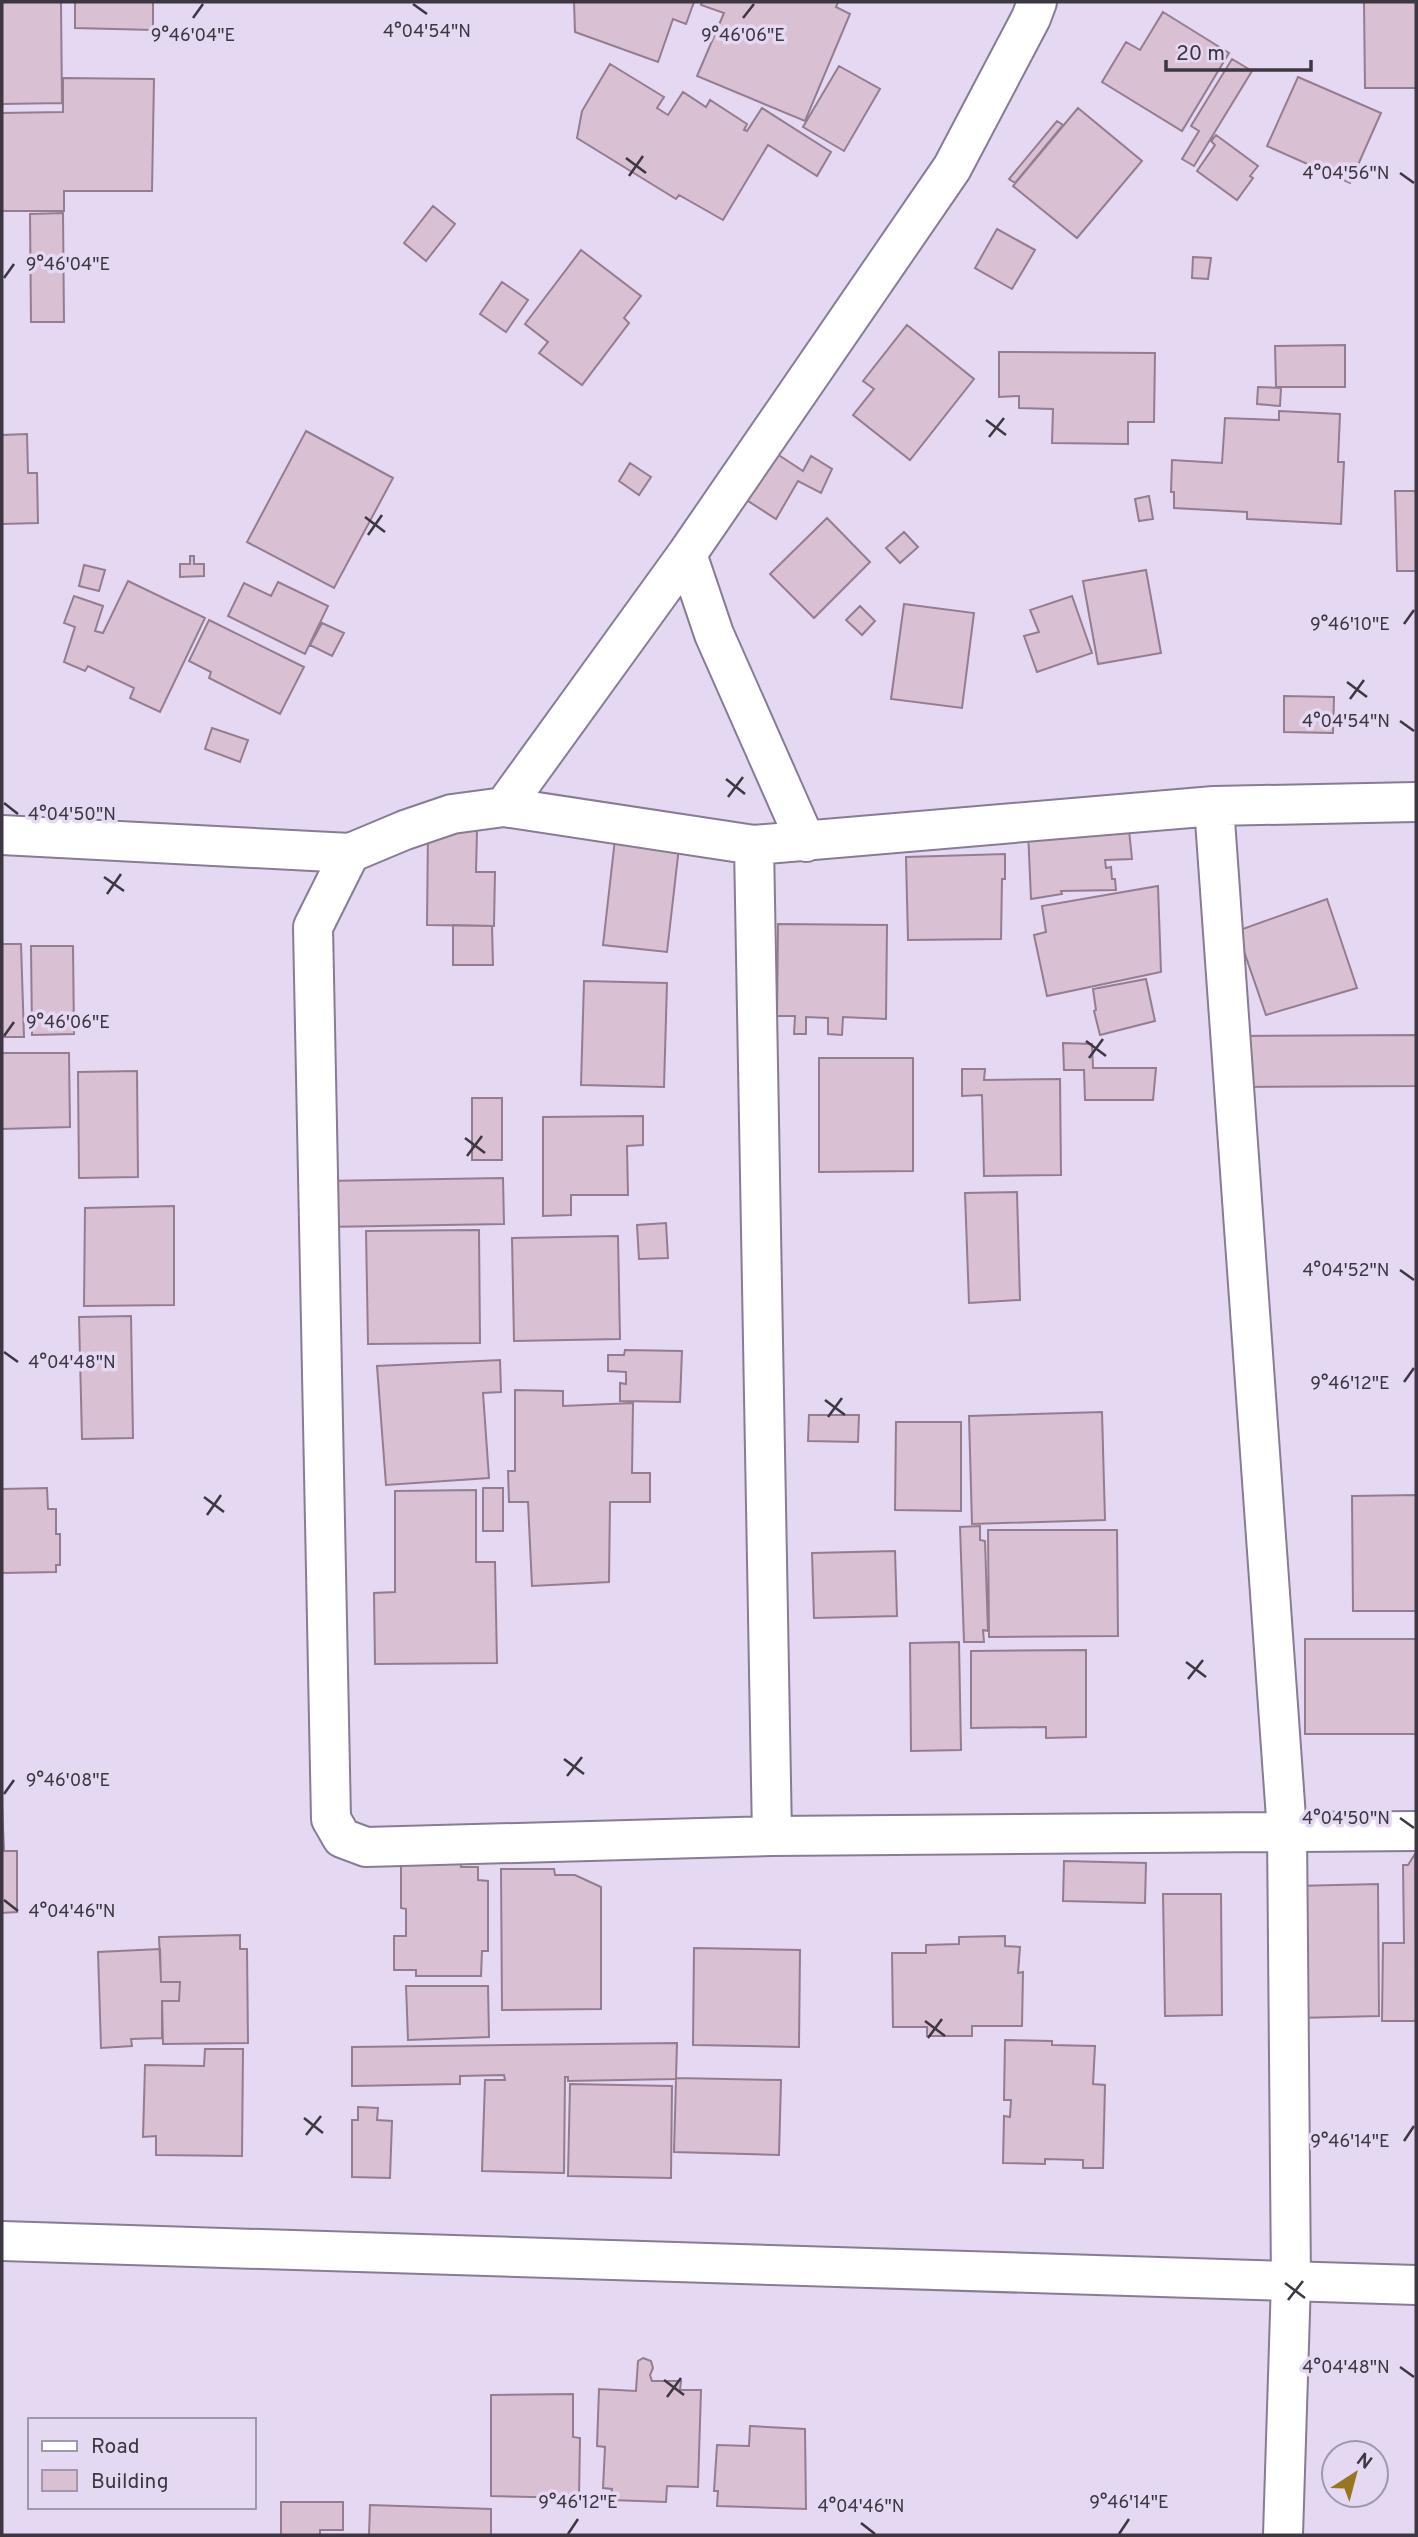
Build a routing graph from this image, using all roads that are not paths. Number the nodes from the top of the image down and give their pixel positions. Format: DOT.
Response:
graph roads {
  1 [pos="1037,2"];
  2 [pos="687,554"];
  3 [pos="1416,802"];
  4 [pos="1214,806"];
  5 [pos="504,807"];
  6 [pos="2,835"];
  7 [pos="806,842"];
  8 [pos="754,845"];
  9 [pos="350,853"];
  10 [pos="1416,1831"];
  11 [pos="1287,1832"];
  12 [pos="772,1836"];
  13 [pos="2,2241"];
  14 [pos="1291,2281"];
  15 [pos="1416,2285"];
  16 [pos="1283,2535"];
  1 -- 2 [label="street"];
  2 -- 5 [label="street"];
  2 -- 7 [label="street"];
  3 -- 4 [label="street"];
  4 -- 7 [label="street"];
  4 -- 11 [label="street"];
  5 -- 8 [label="street"];
  5 -- 9 [label="street"];
  6 -- 9 [label="street"];
  7 -- 8 [label="street"];
  8 -- 12 [label="street"];
  9 -- 12 [label="street"];
  10 -- 11 [label="street"];
  11 -- 12 [label="street"];
  11 -- 14 [label="street"];
  13 -- 14 [label="street"];
  14 -- 15 [label="street"];
  14 -- 16 [label="street"];
}
